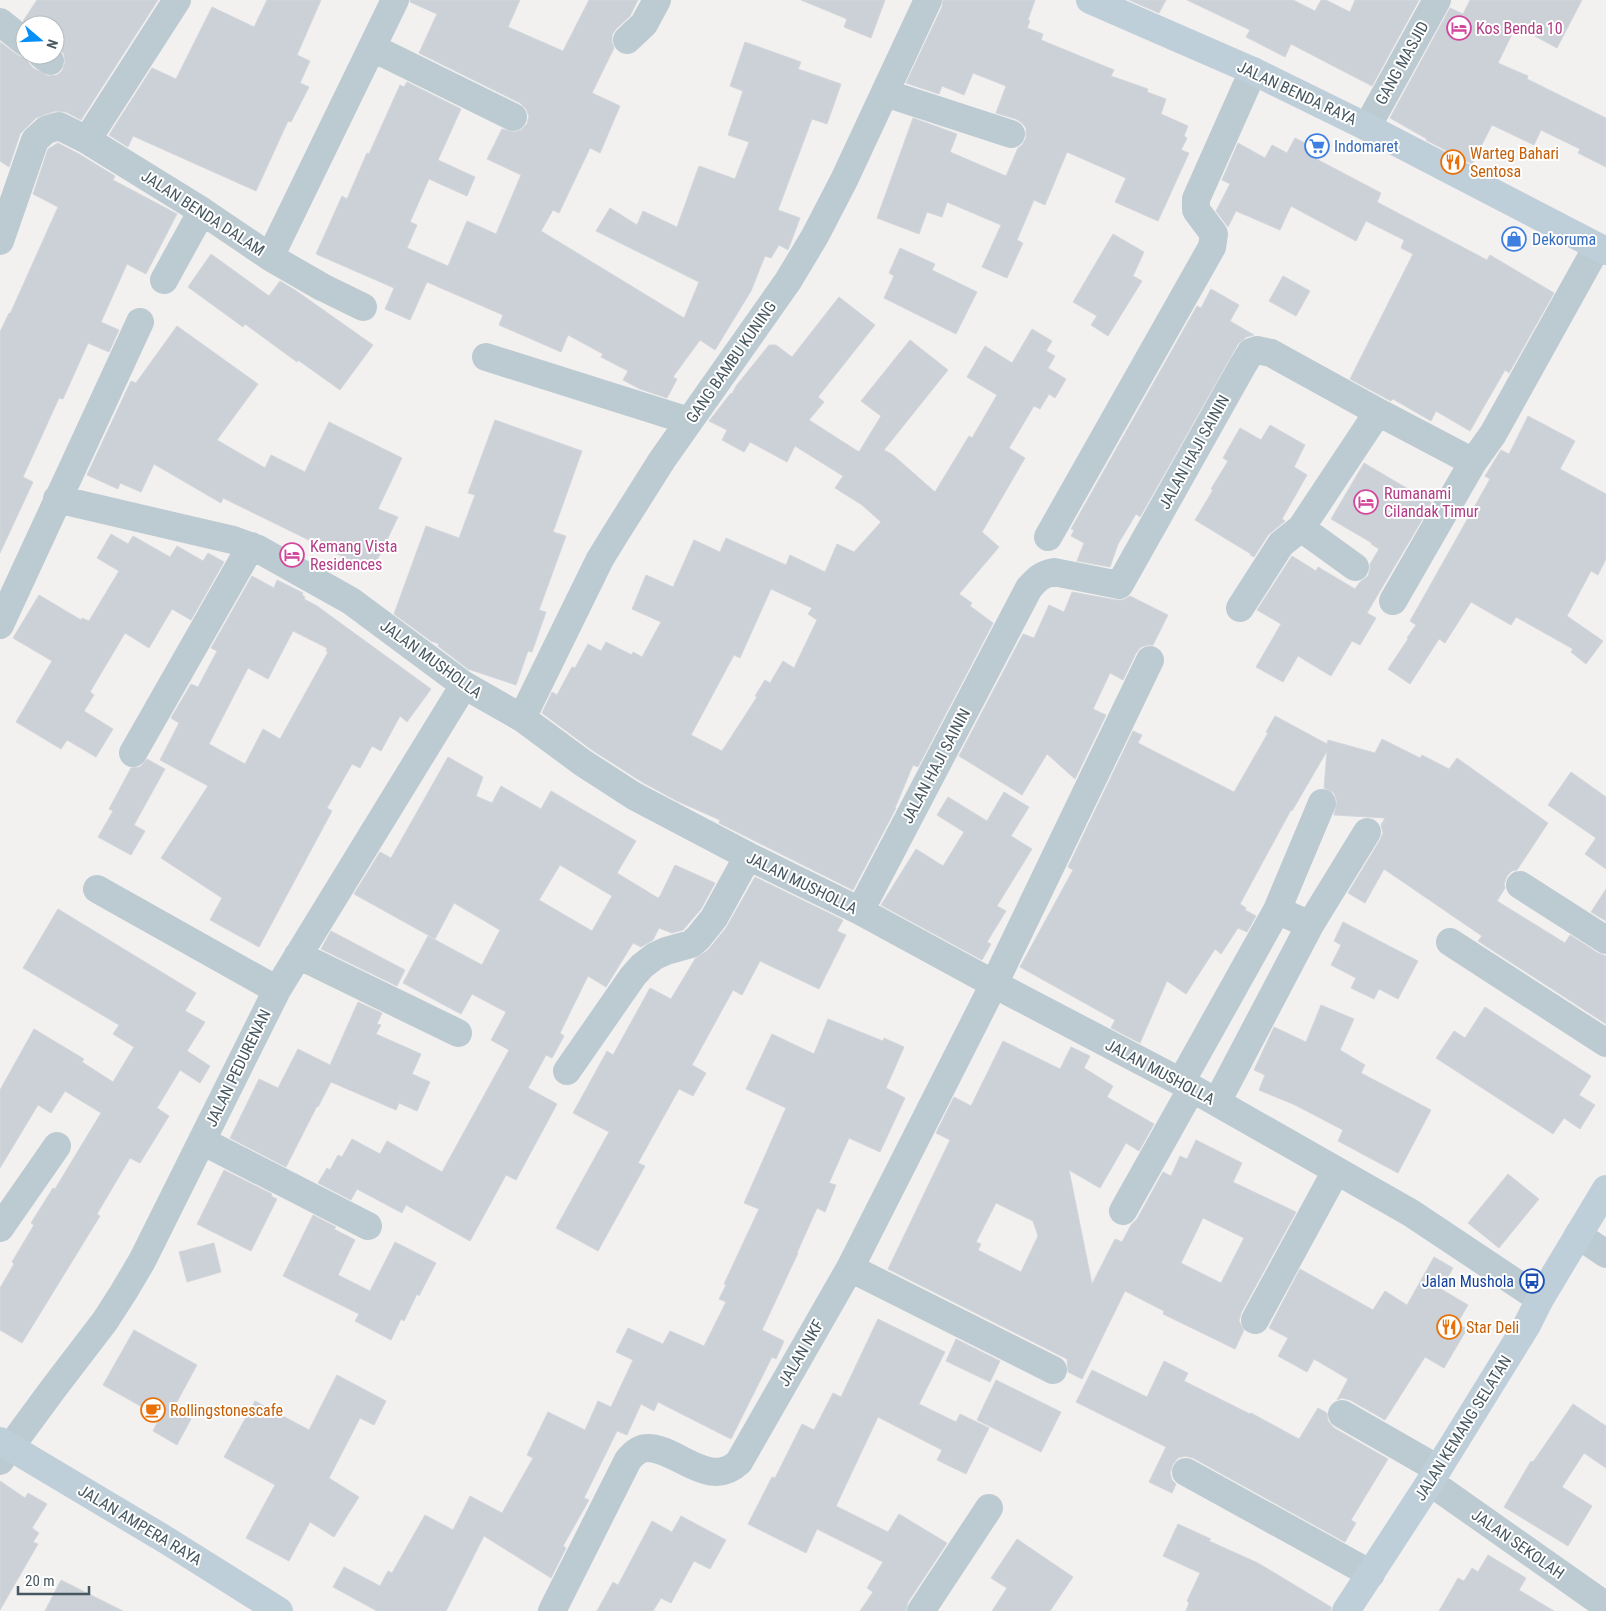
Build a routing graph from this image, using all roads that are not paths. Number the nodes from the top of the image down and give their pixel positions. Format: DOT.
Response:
graph roads {
  1 [pos="177,0"];
  2 [pos="396,0"];
  3 [pos="657,0"];
  4 [pos="928,0"];
  5 [pos="1090,0"];
  6 [pos="1437,0"];
  7 [pos="0,22"];
  8 [pos="15,34"];
  9 [pos="626,40"];
  10 [pos="373,48"];
  11 [pos="1253,72"];
  12 [pos="885,93"];
  13 [pos="513,117"];
  14 [pos="1368,127"];
  15 [pos="1011,134"];
  16 [pos="87,140"];
  17 [pos="202,211"];
  18 [pos="0,241"];
  19 [pos="1601,249"];
  20 [pos="270,257"];
  21 [pos="164,280"];
  22 [pos="363,307"];
  23 [pos="140,322"];
  24 [pos="486,358"];
  25 [pos="1378,412"];
  26 [pos="689,421"];
  27 [pos="1474,462"];
  28 [pos="57,499"];
  29 [pos="1301,528"];
  30 [pos="1048,537"];
  31 [pos="251,546"];
  32 [pos="1355,567"];
  33 [pos="1393,601"];
  34 [pos="1240,608"];
  35 [pos="0,625"];
  36 [pos="1150,660"];
  37 [pos="464,686"];
  38 [pos="522,718"];
  39 [pos="134,753"];
  40 [pos="1322,803"];
  41 [pos="1367,832"];
  42 [pos="748,856"];
  43 [pos="1520,885"];
  44 [pos="97,889"];
  45 [pos="1277,910"];
  46 [pos="860,911"];
  47 [pos="1310,925"];
  48 [pos="1606,940"];
  49 [pos="1450,942"];
  50 [pos="298,955"];
  51 [pos="994,984"];
  52 [pos="277,990"];
  53 [pos="458,1033"];
  54 [pos="1606,1042"];
  55 [pos="567,1071"];
  56 [pos="1187,1085"];
  57 [pos="1217,1102"];
  58 [pos="202,1141"];
  59 [pos="57,1146"];
  60 [pos="1336,1171"];
  61 [pos="1606,1189"];
  62 [pos="1123,1211"];
  63 [pos="368,1226"];
  64 [pos="0,1228"];
  65 [pos="1578,1235"];
  66 [pos="1606,1254"];
  67 [pos="850,1268"];
  68 [pos="1540,1299"];
  69 [pos="1255,1320"];
  70 [pos="1053,1370"];
  71 [pos="1342,1414"];
  72 [pos="3,1450"];
  73 [pos="1186,1472"];
  74 [pos="1434,1476"];
  75 [pos="989,1508"];
  76 [pos="1371,1574"];
  77 [pos="1606,1606"];
  78 [pos="279,1611"];
  79 [pos="552,1611"];
  80 [pos="921,1611"];
  81 [pos="1346,1611"];
  1 -- 16 [label="street"];
  2 -- 10 [label="street, JALAN BENDA DALAM"];
  3 -- 9 [label="street"];
  4 -- 12 [label="street, GANG BAMBU KUNING"];
  5 -- 11 [label="street, JALAN BENDA RAYA"];
  6 -- 14 [label="street, GANG MASJID"];
  7 -- 8 [label="street"];
  10 -- 13 [label="street"];
  10 -- 20 [label="street, JALAN BENDA DALAM"];
  11 -- 14 [label="street, JALAN BENDA RAYA"];
  11 -- 30 [label="street"];
  12 -- 15 [label="street"];
  12 -- 26 [label="street, GANG BAMBU KUNING"];
  14 -- 19 [label="street, JALAN BENDA RAYA"];
  16 -- 17 [label="street, JALAN BENDA DALAM"];
  16 -- 18 [label="street, JALAN BENDA DALAM"];
  17 -- 20 [label="street, JALAN BENDA DALAM"];
  17 -- 21 [label="street"];
  19 -- 27 [label="street"];
  20 -- 22 [label="street"];
  23 -- 28 [label="street"];
  24 -- 26 [label="street"];
  25 -- 27 [label="street, JALAN HAJI SAININ"];
  25 -- 29 [label="street"];
  25 -- 46 [label="street, JALAN HAJI SAININ"];
  26 -- 38 [label="street, GANG BAMBU KUNING"];
  27 -- 33 [label="street"];
  28 -- 31 [label="street, JALAN MUSHOLLA"];
  28 -- 35 [label="street"];
  29 -- 32 [label="street"];
  29 -- 34 [label="street"];
  31 -- 37 [label="street, JALAN MUSHOLLA"];
  31 -- 39 [label="street"];
  36 -- 51 [label="street, JALAN NKF"];
  37 -- 38 [label="street, JALAN MUSHOLLA"];
  37 -- 50 [label="street, JALAN PEDURENAN"];
  38 -- 42 [label="street, JALAN MUSHOLLA"];
  40 -- 45 [label="street"];
  41 -- 47 [label="street"];
  42 -- 46 [label="street, JALAN MUSHOLLA"];
  42 -- 55 [label="street"];
  43 -- 48 [label="street"];
  44 -- 52 [label="street"];
  45 -- 47 [label="street"];
  45 -- 56 [label="street"];
  46 -- 51 [label="street, JALAN MUSHOLLA"];
  47 -- 57 [label="street"];
  49 -- 54 [label="street"];
  50 -- 52 [label="street, JALAN PEDURENAN"];
  50 -- 53 [label="street"];
  51 -- 56 [label="street, JALAN MUSHOLLA"];
  51 -- 67 [label="street, JALAN NKF"];
  52 -- 58 [label="street, JALAN PEDURENAN"];
  56 -- 57 [label="street, JALAN MUSHOLLA"];
  56 -- 62 [label="street"];
  57 -- 60 [label="street, JALAN MUSHOLLA"];
  58 -- 63 [label="street"];
  58 -- 72 [label="street, JALAN PEDURENAN"];
  59 -- 64 [label="street"];
  60 -- 68 [label="street, JALAN MUSHOLLA"];
  60 -- 69 [label="street"];
  61 -- 65 [label="street, JALAN KEMANG SELATAN"];
  65 -- 66 [label="street"];
  65 -- 68 [label="street, JALAN KEMANG SELATAN"];
  67 -- 70 [label="street"];
  67 -- 79 [label="street, JALAN NKF"];
  68 -- 74 [label="street, JALAN KEMANG SELATAN"];
  71 -- 74 [label="street, JALAN SEKOLAH"];
  72 -- 78 [label="street, JALAN AMPERA RAYA"];
  73 -- 76 [label="street"];
  74 -- 76 [label="street, JALAN KEMANG SELATAN"];
  74 -- 77 [label="street, JALAN SEKOLAH"];
  75 -- 80 [label="street"];
  76 -- 81 [label="street, JALAN KEMANG SELATAN"];
}
